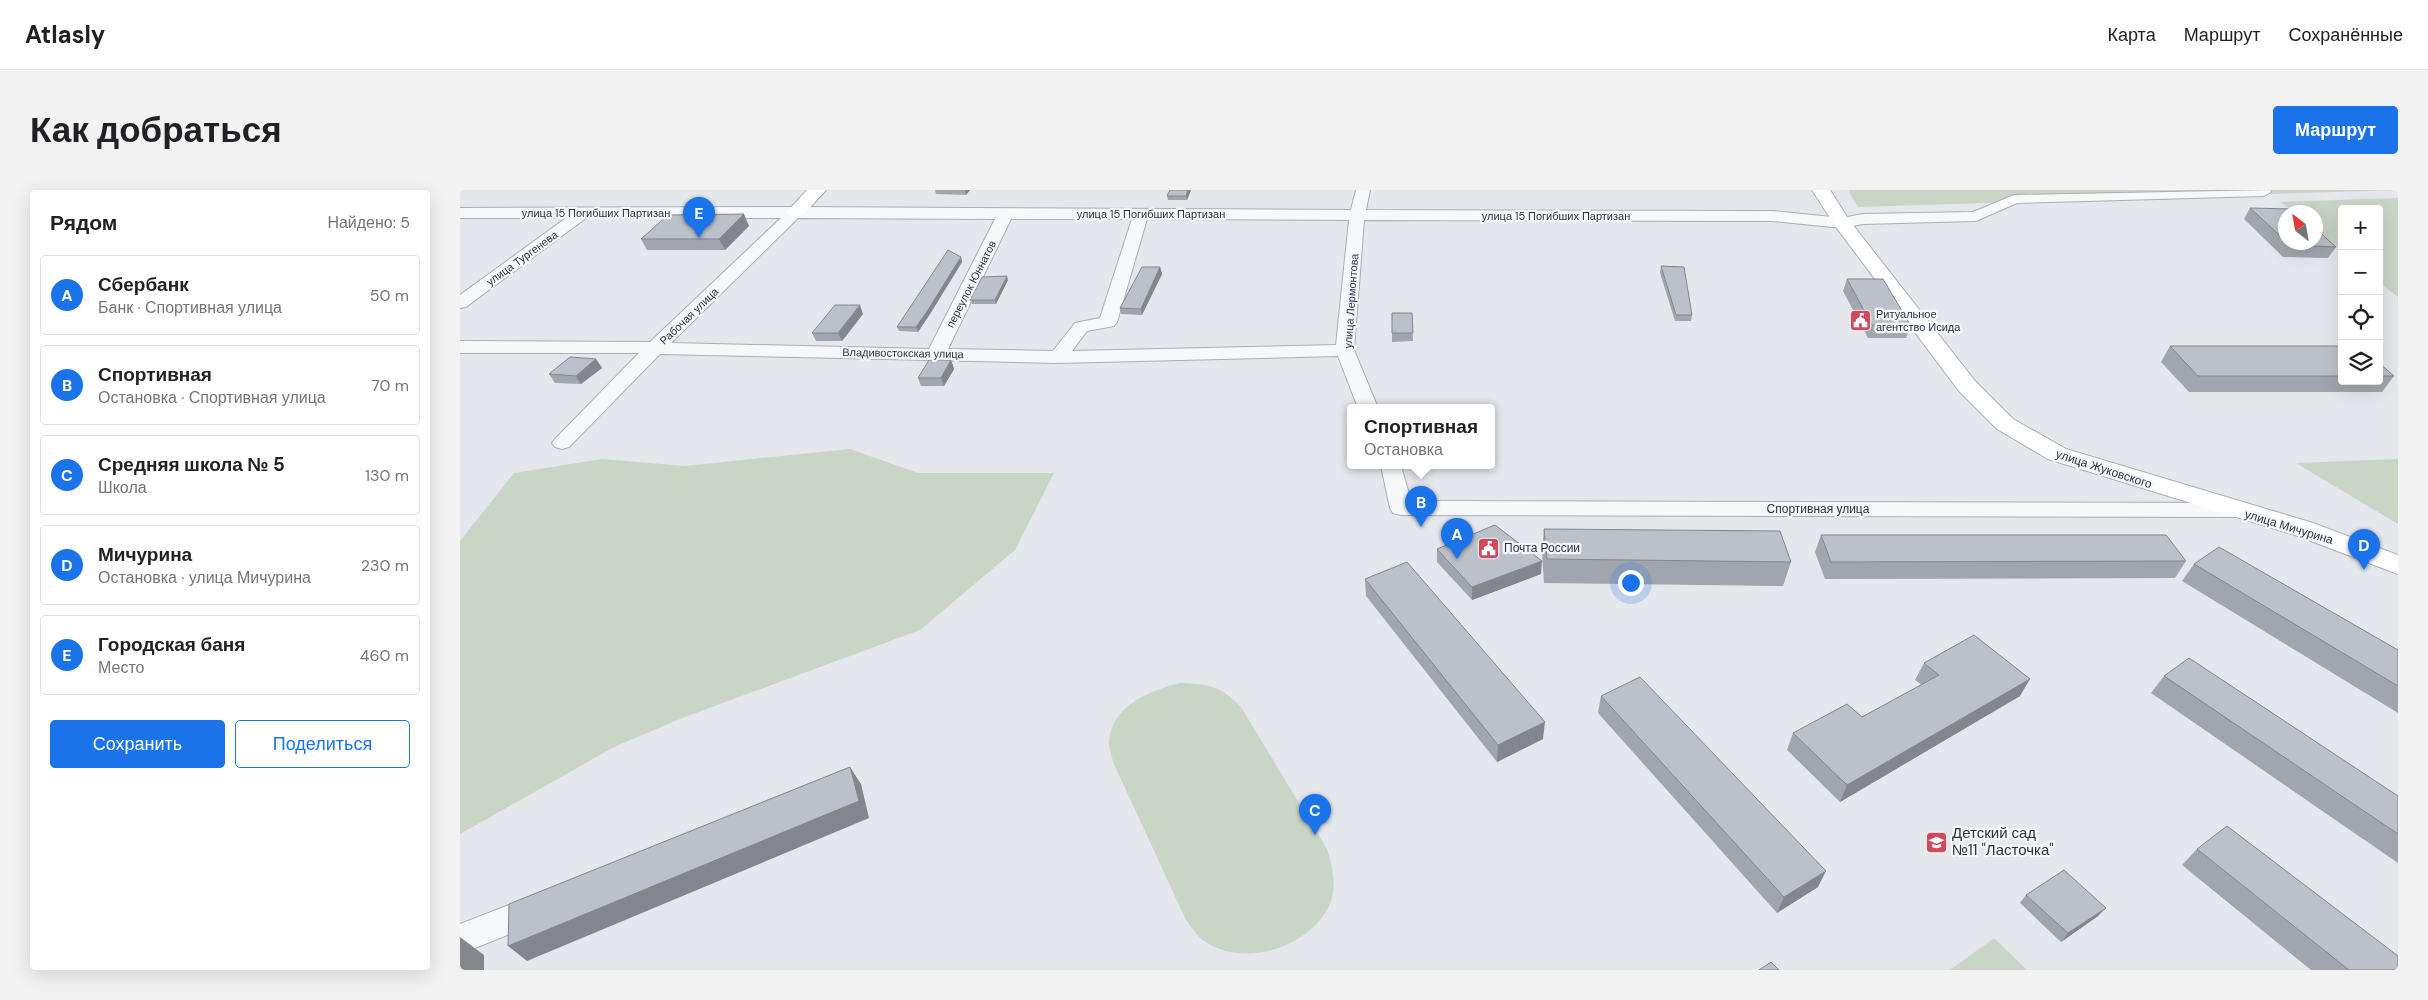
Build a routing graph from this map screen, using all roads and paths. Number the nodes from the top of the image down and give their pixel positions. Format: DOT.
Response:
graph roads {
  1 [pos="817,190"];
  2 [pos="1363,190"];
  3 [pos="1821,190"];
  4 [pos="2262,190"];
  5 [pos="796,212"];
  6 [pos="460,213"];
  7 [pos="583,213"];
  8 [pos="1006,213"];
  9 [pos="1141,214"];
  10 [pos="1358,216"];
  11 [pos="1842,222"];
  12 [pos="460,303"];
  13 [pos="460,347"];
  14 [pos="655,348"];
  15 [pos="1345,350"];
  16 [pos="936,354"];
  17 [pos="1058,357"];
  18 [pos="1366,404"];
  19 [pos="562,443"];
  20 [pos="1391,469"];
  21 [pos="2236,510"];
  22 [pos="2398,565"];
  23 [pos="508,920"];
  24 [pos="460,939"];
  1 -- 5 [label="street, Рабочая улица"];
  2 -- 10 [label="street, улица Лермонтова"];
  3 -- 11 [label="street, улица Жуковского"];
  4 -- 11 [label="street, улица 15 Погибших Партизан"];
  5 -- 7 [label="street, улица 15 Погибших Партизан"];
  5 -- 8 [label="street, улица 15 Погибших Партизан"];
  5 -- 14 [label="street, Рабочая улица"];
  6 -- 7 [label="street, улица 15 Погибших Партизан"];
  7 -- 12 [label="street, улица Тургенева"];
  8 -- 9 [label="street, улица 15 Погибших Партизан"];
  8 -- 16 [label="street, переулок Юннатов"];
  9 -- 10 [label="street, улица 15 Погибших Партизан"];
  9 -- 17 [label="street"];
  10 -- 11 [label="street, улица 15 Погибших Партизан"];
  10 -- 15 [label="street, улица Лермонтова"];
  11 -- 21 [label="street, улица Жуковского"];
  13 -- 14 [label="street, Владивостокская улица"];
  14 -- 16 [label="street, Владивостокская улица"];
  14 -- 19 [label="street, Рабочая улица"];
  15 -- 17 [label="street, Владивостокская улица"];
  15 -- 18 [label="street, улица Лермонтова"];
  16 -- 17 [label="street, Владивостокская улица"];
  20 -- 21 [label="street, Спортивная улица"];
  21 -- 22 [label="street, улица Мичурина"];
  23 -- 24 [label="street"];
}
